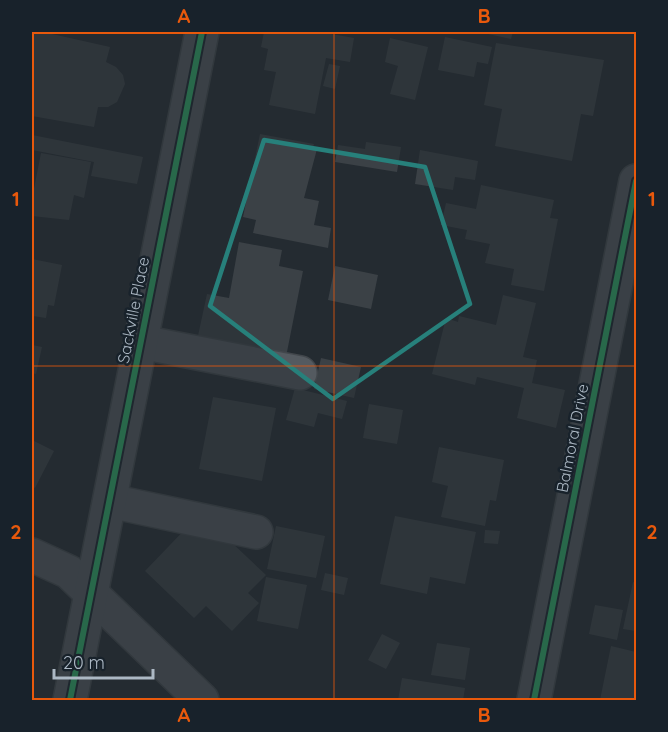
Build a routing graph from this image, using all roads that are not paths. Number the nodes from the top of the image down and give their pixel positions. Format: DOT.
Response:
graph roads {
  1 [pos="202,32"];
  2 [pos="636,181"];
  3 [pos="141,342"];
  4 [pos="300,373"];
  5 [pos="110,501"];
  6 [pos="256,532"];
  7 [pos="32,555"];
  8 [pos="91,593"];
  9 [pos="70,700"];
  10 [pos="202,700"];
  11 [pos="534,700"];
  1 -- 3 [label="street, Sackville Place"];
  2 -- 11 [label="street, Balmoral Drive"];
  3 -- 4 [label="street"];
  3 -- 5 [label="street, Sackville Place"];
  5 -- 6 [label="street"];
  5 -- 8 [label="street, Sackville Place"];
  7 -- 8 [label="street"];
  8 -- 9 [label="street, Sackville Place"];
  8 -- 10 [label="street"];
}
